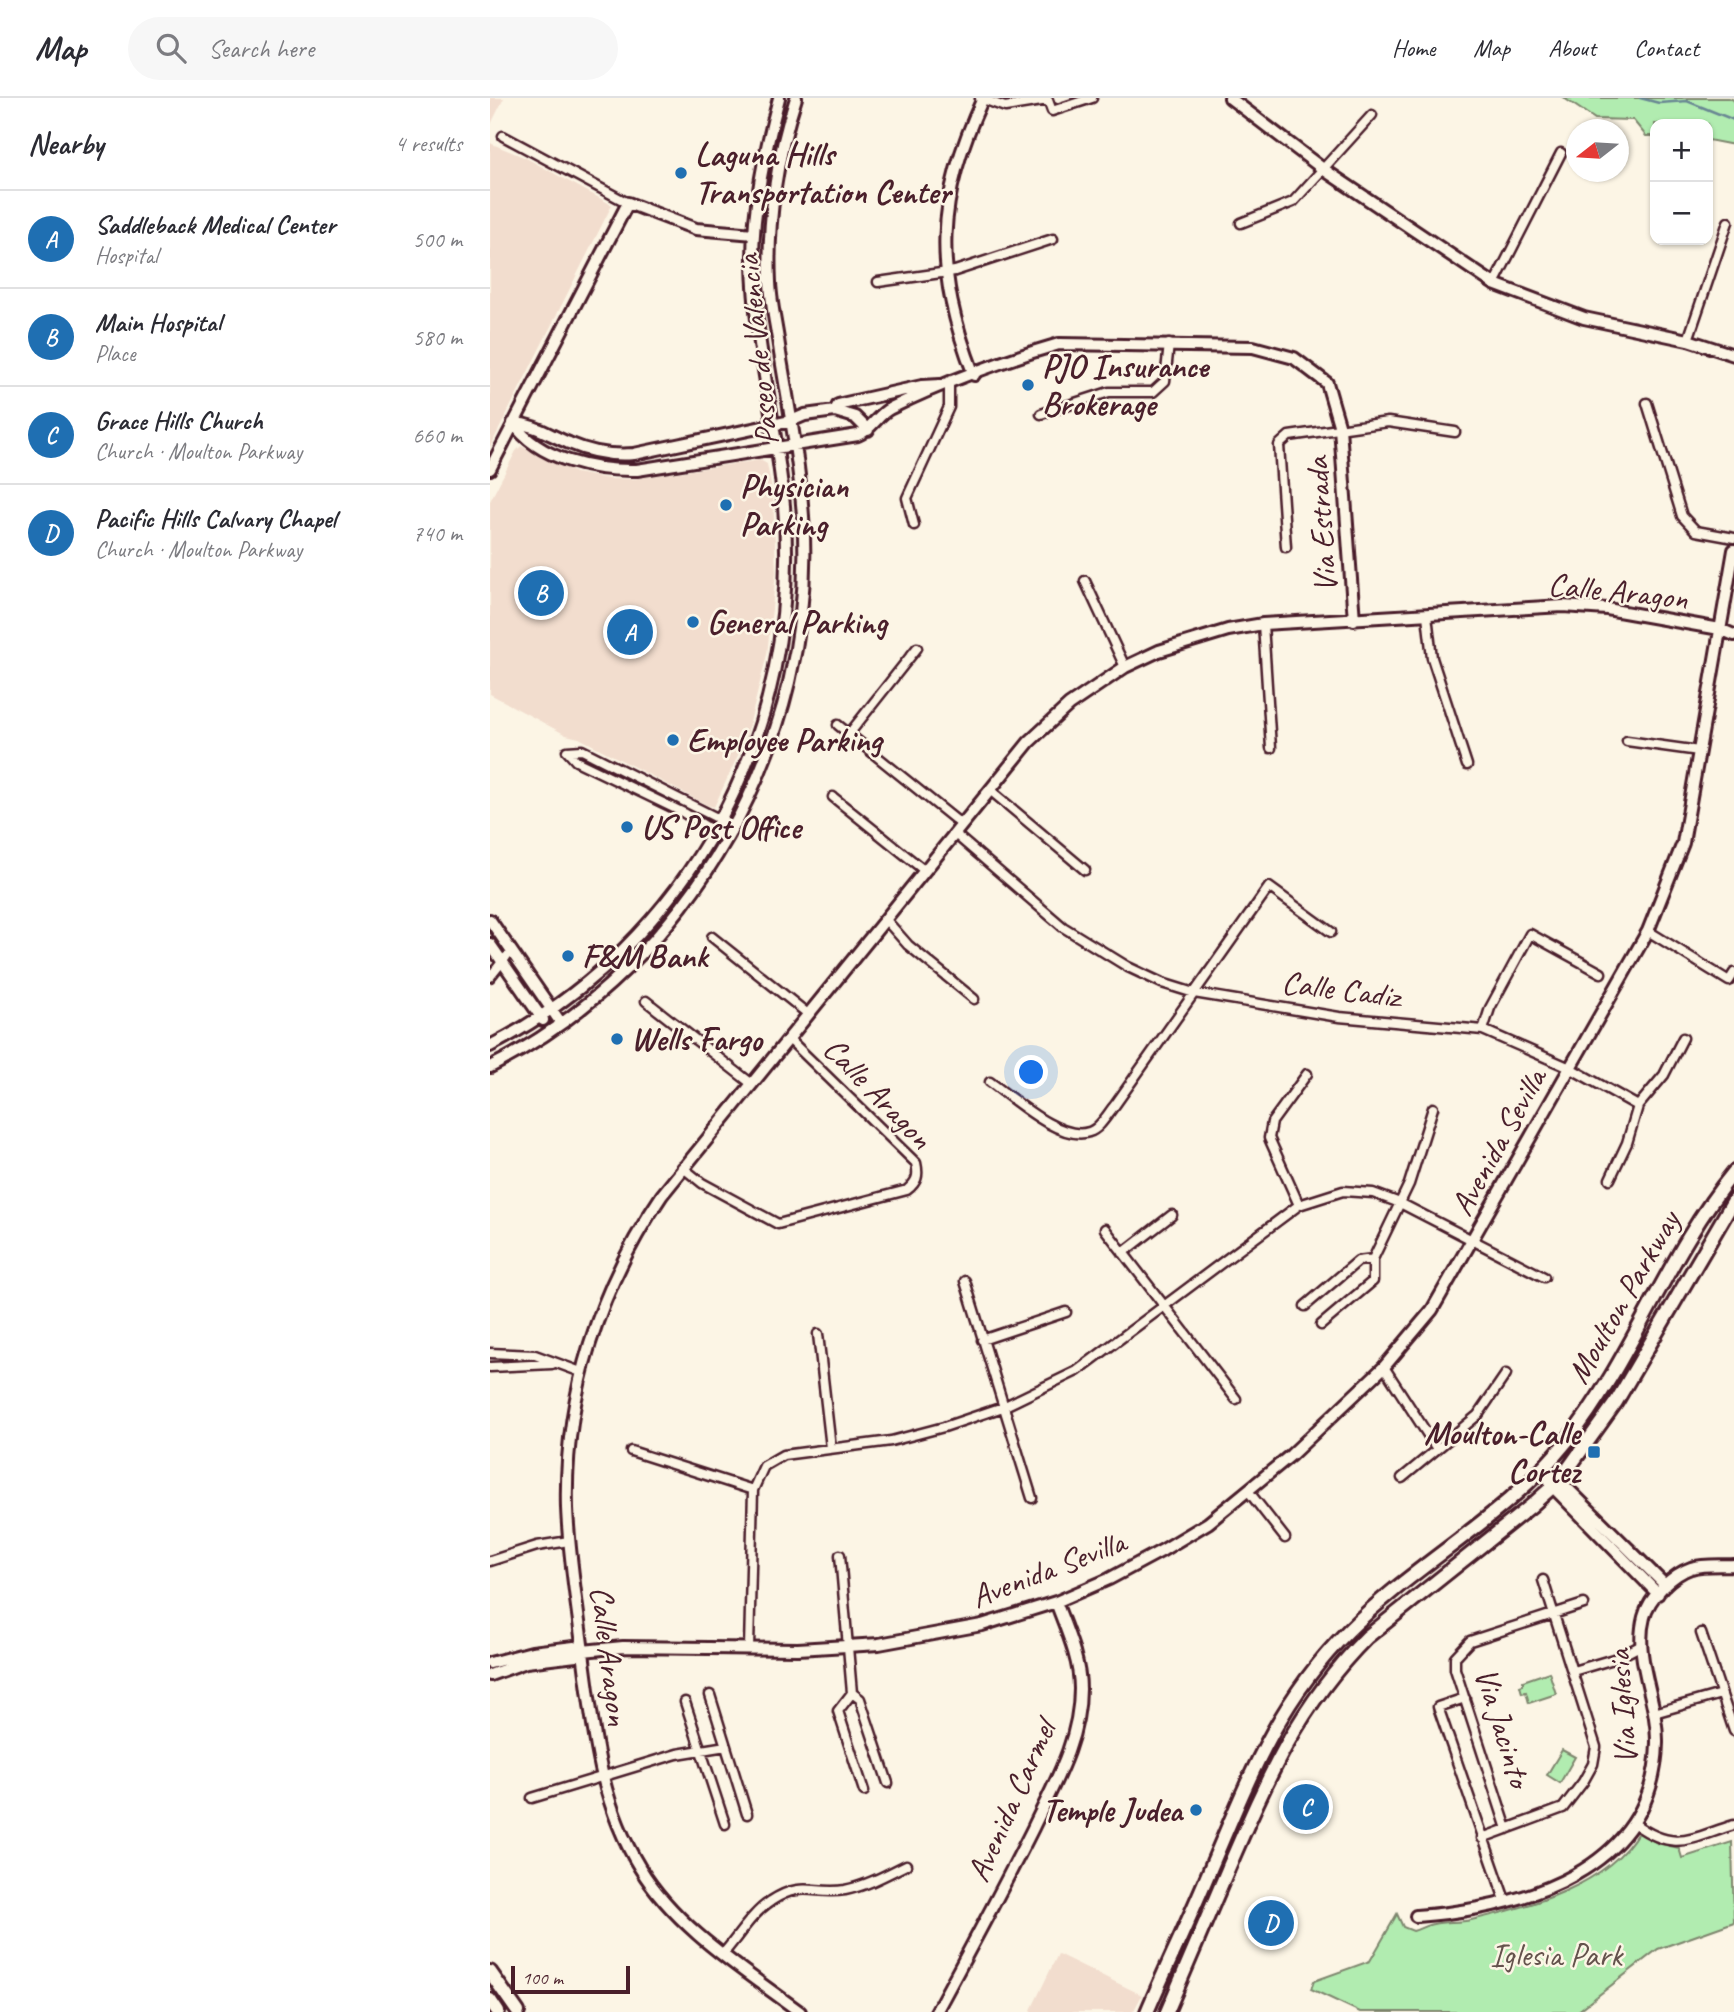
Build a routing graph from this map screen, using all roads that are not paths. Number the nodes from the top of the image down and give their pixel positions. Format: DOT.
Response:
graph roads {
  1 [pos="779,98"];
  2 [pos="796,98"];
  3 [pos="982,98"];
  4 [pos="1092,98"];
  5 [pos="1230,98"];
  6 [pos="1372,115"];
  7 [pos="503,136"];
  8 [pos="1561,153"];
  9 [pos="1323,169"];
  10 [pos="628,203"];
  11 [pos="1728,222"];
  12 [pos="1241,223"];
  13 [pos="754,234"];
  14 [pos="771,235"];
  15 [pos="1053,239"];
  16 [pos="946,273"];
  17 [pos="878,282"];
  18 [pos="1494,284"];
  19 [pos="1688,340"];
  20 [pos="1169,344"];
  21 [pos="1734,355"];
  22 [pos="974,375"];
  23 [pos="949,384"];
  24 [pos="1647,402"];
  25 [pos="835,411"];
  26 [pos="1041,414"];
  27 [pos="791,422"];
  28 [pos="513,423"];
  29 [pos="772,425"];
  30 [pos="1340,428"];
  31 [pos="868,430"];
  32 [pos="1455,432"];
  33 [pos="794,444"];
  34 [pos="775,447"];
  35 [pos="490,469"];
  36 [pos="914,525"];
  37 [pos="1734,538"];
  38 [pos="1286,547"];
  39 [pos="1734,550"];
  40 [pos="1085,581"];
  41 [pos="1427,615"];
  42 [pos="1354,620"];
  43 [pos="1263,624"];
  44 [pos="1734,627"];
  45 [pos="1720,629"];
  46 [pos="1734,635"];
  47 [pos="917,648"];
  48 [pos="1125,667"];
  49 [pos="838,725"];
  50 [pos="849,734"];
  51 [pos="1628,741"];
  52 [pos="1271,748"];
  53 [pos="1699,751"];
  54 [pos="1467,765"];
  55 [pos="990,790"];
  56 [pos="833,797"];
  57 [pos="721,820"];
  58 [pos="733,826"];
  59 [pos="959,829"];
  60 [pos="714,833"];
  61 [pos="726,839"];
  62 [pos="1085,870"];
  63 [pos="925,871"];
  64 [pos="490,920"];
  65 [pos="886,920"];
  66 [pos="1648,931"];
  67 [pos="1331,932"];
  68 [pos="712,937"];
  69 [pos="490,944"];
  70 [pos="513,951"];
  71 [pos="502,961"];
  72 [pos="1601,973"];
  73 [pos="1734,973"];
  74 [pos="490,977"];
  75 [pos="1194,993"];
  76 [pos="974,999"];
  77 [pos="646,1001"];
  78 [pos="552,1008"];
  79 [pos="808,1014"];
  80 [pos="541,1016"];
  81 [pos="561,1023"];
  82 [pos="1483,1030"];
  83 [pos="551,1031"];
  84 [pos="788,1038"];
  85 [pos="1683,1038"];
  86 [pos="490,1046"];
  87 [pos="490,1067"];
  88 [pos="1570,1068"];
  89 [pos="1307,1074"];
  90 [pos="990,1082"];
  91 [pos="752,1084"];
  92 [pos="1638,1106"];
  93 [pos="1433,1108"];
  94 [pos="682,1167"];
  95 [pos="1734,1172"];
  96 [pos="1611,1179"];
  97 [pos="1734,1200"];
  98 [pos="1400,1203"];
  99 [pos="1299,1205"];
  100 [pos="1172,1215"];
  101 [pos="1105,1229"];
  102 [pos="1472,1242"];
  103 [pos="1123,1253"];
  104 [pos="1373,1259"];
  105 [pos="1544,1277"];
  106 [pos="965,1281"];
  107 [pos="1305,1306"];
  108 [pos="1164,1308"];
  109 [pos="1066,1312"];
  110 [pos="1321,1325"];
  111 [pos="818,1334"];
  112 [pos="982,1340"];
  113 [pos="490,1353"];
  114 [pos="552,1364"];
  115 [pos="490,1367"];
  116 [pos="1384,1367"];
  117 [pos="581,1372"];
  118 [pos="1506,1374"];
  119 [pos="1236,1399"];
  120 [pos="1003,1407"];
  121 [pos="831,1448"];
  122 [pos="1437,1449"];
  123 [pos="631,1451"];
  124 [pos="1544,1469"];
  125 [pos="1402,1478"];
  126 [pos="1556,1483"];
  127 [pos="752,1490"];
  128 [pos="1249,1492"];
  129 [pos="1032,1498"];
  130 [pos="1285,1538"];
  131 [pos="569,1541"];
  132 [pos="840,1555"];
  133 [pos="490,1562"];
  134 [pos="1734,1565"];
  135 [pos="1543,1580"];
  136 [pos="1661,1590"];
  137 [pos="1056,1602"];
  138 [pos="1584,1604"];
  139 [pos="1554,1613"];
  140 [pos="1701,1633"];
  141 [pos="848,1646"];
  142 [pos="1640,1646"];
  143 [pos="749,1648"];
  144 [pos="583,1651"];
  145 [pos="490,1663"];
  146 [pos="1573,1671"];
  147 [pos="490,1675"];
  148 [pos="852,1693"];
  149 [pos="1721,1694"];
  150 [pos="710,1695"];
  151 [pos="1465,1698"];
  152 [pos="685,1702"];
  153 [pos="1654,1713"];
  154 [pos="1734,1731"];
  155 [pos="726,1746"];
  156 [pos="700,1752"];
  157 [pos="601,1777"];
  158 [pos="888,1783"];
  159 [pos="864,1790"];
  160 [pos="532,1798"];
  161 [pos="747,1814"];
  162 [pos="725,1824"];
  163 [pos="1635,1824"];
  164 [pos="1734,1825"];
  165 [pos="1507,1829"];
  166 [pos="1482,1838"];
  167 [pos="906,1865"];
  168 [pos="1211,1868"];
  169 [pos="1227,1872"];
  170 [pos="1505,1900"];
  171 [pos="1416,1916"];
  172 [pos="723,1954"];
  173 [pos="490,1972"];
  174 [pos="490,2000"];
  175 [pos="498,2012"];
  176 [pos="518,2012"];
  177 [pos="800,2012"];
  178 [pos="936,2012"];
  179 [pos="1147,2012"];
  180 [pos="1167,2012"];
  1 -- 13 [label="street, Paseo de Valencia"];
  2 -- 14 [label="street, Paseo de Valencia"];
  3 -- 4 [label="street"];
  3 -- 16 [label="street"];
  5 -- 9 [label="street"];
  6 -- 9 [label="street"];
  7 -- 10 [label="street"];
  8 -- 18 [label="street"];
  9 -- 12 [label="street"];
  9 -- 18 [label="street"];
  10 -- 13 [label="street"];
  10 -- 28 [label="street"];
  11 -- 19 [label="street"];
  13 -- 14 [label="street"];
  13 -- 29 [label="street, Paseo de Valencia"];
  14 -- 27 [label="street, Paseo de Valencia"];
  15 -- 16 [label="street"];
  16 -- 17 [label="street"];
  16 -- 22 [label="street"];
  18 -- 19 [label="street"];
  19 -- 21 [label="street"];
  20 -- 22 [label="street, Via Estrada"];
  20 -- 26 [label="street"];
  20 -- 30 [label="street, Via Estrada"];
  22 -- 23 [label="street, Via Estrada"];
  23 -- 25 [label="street, Via Estrada"];
  23 -- 31 [label="street, Via Estrada"];
  23 -- 36 [label="street"];
  24 -- 37 [label="street"];
  25 -- 27 [label="street, Via Estrada"];
  25 -- 31 [label="street"];
  27 -- 29 [label="street, Via Estrada"];
  27 -- 33 [label="street, Paseo de Valencia"];
  28 -- 29 [label="street, Via Estrada"];
  28 -- 34 [label="street, Via Estrada"];
  28 -- 35 [label="street"];
  29 -- 34 [label="street, Paseo de Valencia"];
  30 -- 32 [label="street, Via Estrada"];
  30 -- 38 [label="street, Via Estrada"];
  30 -- 42 [label="street, Via Estrada"];
  31 -- 33 [label="street, Via Estrada"];
  33 -- 34 [label="street, Via Estrada"];
  33 -- 58 [label="street, Paseo de Valencia"];
  34 -- 57 [label="street, Paseo de Valencia"];
  39 -- 45 [label="street, Avenida Sevilla"];
  40 -- 48 [label="street"];
  41 -- 42 [label="street, Calle Aragon"];
  41 -- 45 [label="street, Calle Aragon"];
  41 -- 54 [label="street"];
  42 -- 43 [label="street, Calle Aragon"];
  43 -- 48 [label="street, Calle Aragon"];
  43 -- 52 [label="street"];
  44 -- 45 [label="street, Calle Aragon"];
  45 -- 46 [label="street, Calle Aragon"];
  45 -- 53 [label="street, Avenida Sevilla"];
  47 -- 50 [label="street"];
  48 -- 55 [label="street, Calle Aragon"];
  49 -- 50 [label="street"];
  50 -- 59 [label="street"];
  51 -- 53 [label="street"];
  53 -- 66 [label="street, Avenida Sevilla"];
  55 -- 59 [label="street, Calle Aragon"];
  55 -- 62 [label="street"];
  56 -- 63 [label="street"];
  57 -- 58 [label="street"];
  57 -- 60 [label="street, Paseo de Valencia"];
  57 -- 60 [label="street"];
  58 -- 61 [label="street, Paseo de Valencia"];
  59 -- 63 [label="street, Calle Aragon"];
  59 -- 75 [label="street, Calle Cadiz"];
  60 -- 61 [label="street"];
  60 -- 78 [label="street, Paseo de Valencia"];
  61 -- 81 [label="street, Paseo de Valencia"];
  63 -- 65 [label="street, Calle Aragon"];
  64 -- 70 [label="street"];
  65 -- 76 [label="street"];
  65 -- 79 [label="street, Calle Aragon"];
  66 -- 73 [label="street"];
  66 -- 88 [label="street, Avenida Sevilla"];
  67 -- 75 [label="street, Calle Cadiz"];
  68 -- 79 [label="street, Calle Aragon"];
  69 -- 71 [label="street"];
  70 -- 71 [label="street"];
  70 -- 78 [label="street"];
  71 -- 74 [label="street"];
  71 -- 80 [label="street"];
  72 -- 82 [label="street"];
  75 -- 82 [label="street, Calle Cadiz"];
  75 -- 90 [label="street, Calle Cadiz"];
  77 -- 91 [label="street"];
  78 -- 80 [label="street, Paseo de Valencia"];
  78 -- 81 [label="street"];
  79 -- 84 [label="street, Calle Aragon"];
  80 -- 83 [label="street"];
  80 -- 86 [label="street, Paseo de Valencia"];
  81 -- 83 [label="street, Paseo de Valencia"];
  82 -- 88 [label="street, Calle Cadiz"];
  83 -- 87 [label="street, Paseo de Valencia"];
  84 -- 91 [label="street, Calle Aragon"];
  84 -- 94 [label="street, Calle Aragon"];
  85 -- 92 [label="street"];
  88 -- 92 [label="street, Avenida Sevilla"];
  88 -- 102 [label="street, Avenida Sevilla"];
  89 -- 99 [label="street"];
  91 -- 94 [label="street, Calle Aragon"];
  92 -- 96 [label="street"];
  93 -- 98 [label="street"];
  94 -- 117 [label="street, Calle Aragon"];
  95 -- 124 [label="main road, Moulton Parkway"];
  97 -- 126 [label="main road, Moulton Parkway"];
  98 -- 99 [label="street"];
  98 -- 102 [label="street"];
  98 -- 104 [label="street"];
  99 -- 108 [label="street"];
  100 -- 103 [label="street"];
  101 -- 103 [label="street"];
  102 -- 105 [label="street, Avenida Sevilla"];
  102 -- 116 [label="street, Avenida Sevilla"];
  103 -- 108 [label="street"];
  104 -- 107 [label="street"];
  104 -- 110 [label="street"];
  106 -- 112 [label="street"];
  108 -- 119 [label="street"];
  108 -- 120 [label="street"];
  109 -- 112 [label="street"];
  111 -- 121 [label="street"];
  112 -- 120 [label="street"];
  113 -- 114 [label="street"];
  114 -- 115 [label="street"];
  114 -- 117 [label="street"];
  116 -- 122 [label="street"];
  116 -- 128 [label="street, Avenida Sevilla"];
  117 -- 131 [label="street, Calle Aragon"];
  118 -- 122 [label="street"];
  120 -- 121 [label="street"];
  120 -- 129 [label="street"];
  121 -- 127 [label="street"];
  122 -- 125 [label="street"];
  123 -- 127 [label="street"];
  124 -- 126 [label="street"];
  124 -- 168 [label="main road, Moulton Parkway"];
  126 -- 136 [label="street"];
  126 -- 169 [label="main road, Moulton Parkway"];
  127 -- 143 [label="street"];
  128 -- 130 [label="street"];
  128 -- 137 [label="street, Avenida Sevilla"];
  131 -- 133 [label="street, Calle Aragon"];
  131 -- 144 [label="street, Calle Aragon"];
  132 -- 141 [label="street"];
  134 -- 136 [label="street"];
  135 -- 139 [label="street"];
  136 -- 142 [label="street, Via Iglesia"];
  137 -- 141 [label="street, Avenida Sevilla"];
  137 -- 178 [label="street, Avenida Carmel"];
  138 -- 139 [label="street, Via Jacinto"];
  139 -- 146 [label="street"];
  139 -- 151 [label="street, Via Jacinto"];
  140 -- 149 [label="street"];
  141 -- 143 [label="street, Avenida Sevilla"];
  141 -- 148 [label="street"];
  142 -- 146 [label="street"];
  142 -- 153 [label="street, Via Iglesia"];
  143 -- 144 [label="street, Avenida Sevilla"];
  144 -- 145 [label="street, Avenida Sevilla"];
  144 -- 147 [label="street, Avenida Sevilla"];
  144 -- 157 [label="street, Calle Aragon"];
  146 -- 165 [label="street"];
  148 -- 158 [label="street"];
  148 -- 159 [label="street"];
  149 -- 153 [label="street"];
  149 -- 154 [label="street"];
  150 -- 155 [label="street"];
  151 -- 165 [label="street, Via Jacinto"];
  151 -- 166 [label="street"];
  152 -- 156 [label="street"];
  153 -- 163 [label="street, Via Iglesia"];
  155 -- 156 [label="street, Calle Aragon"];
  155 -- 161 [label="street"];
  156 -- 157 [label="street, Calle Aragon"];
  156 -- 162 [label="street"];
  157 -- 160 [label="street, Calle Aragon"];
  157 -- 172 [label="street, Calle Aragon"];
  163 -- 164 [label="street"];
  163 -- 170 [label="street, Via Iglesia"];
  165 -- 166 [label="street"];
  166 -- 170 [label="street"];
  167 -- 172 [label="street"];
  168 -- 169 [label="main road"];
  168 -- 179 [label="main road, Moulton Parkway"];
  169 -- 180 [label="main road, Moulton Parkway"];
  170 -- 171 [label="street, Via Iglesia"];
  172 -- 177 [label="street, Calle Aragon"];
  173 -- 176 [label="main road"];
  174 -- 175 [label="main road"];
}
